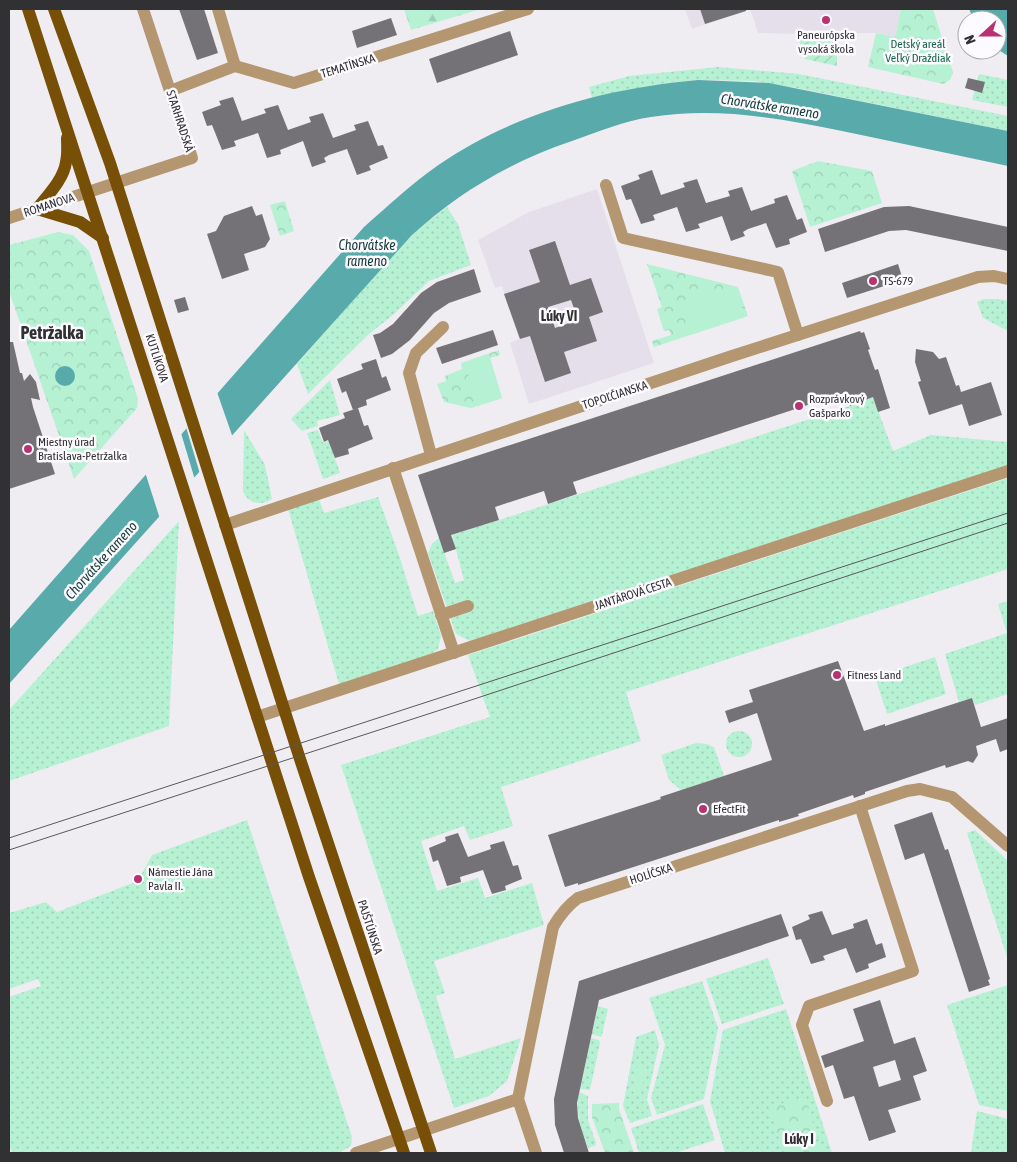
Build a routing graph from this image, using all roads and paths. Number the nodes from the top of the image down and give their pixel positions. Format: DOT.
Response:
graph roads {
  1 [pos="28,9"];
  2 [pos="54,9"];
  3 [pos="143,9"];
  4 [pos="218,9"];
  5 [pos="528,9"];
  6 [pos="235,66"];
  7 [pos="170,91"];
  8 [pos="67,130"];
  9 [pos="116,183"];
  10 [pos="606,185"];
  11 [pos="88,192"];
  12 [pos="37,209"];
  13 [pos="9,218"];
  14 [pos="103,238"];
  15 [pos="1008,279"];
  16 [pos="443,327"];
  17 [pos="798,335"];
  18 [pos="432,455"];
  19 [pos="393,468"];
  20 [pos="1008,471"];
  21 [pos="225,525"];
  22 [pos="468,606"];
  23 [pos="442,615"];
  24 [pos="454,653"];
  25 [pos="284,709"];
  26 [pos="257,717"];
  27 [pos="860,806"];
  28 [pos="1008,846"];
  29 [pos="518,1098"];
  30 [pos="827,1101"];
  31 [pos="424,1131"];
  32 [pos="399,1139"];
  33 [pos="356,1153"];
  34 [pos="404,1153"];
  35 [pos="431,1153"];
  36 [pos="536,1153"];
  1 -- 8 [label="main road, KUTLÍKOVA"];
  2 -- 9 [label="main road, KUTLÍKOVA"];
  3 -- 7 [label="street, STARHRADSKÁ"];
  4 -- 6 [label="street"];
  5 -- 6 [label="street, TEMATÍNSKA"];
  6 -- 7 [label="street"];
  7 -- 9 [label="street, STARHRADSKÁ"];
  8 -- 11 [label="main road, KUTLÍKOVA"];
  8 -- 12 [label="main road"];
  9 -- 11 [label="street, ROMANOVA"];
  9 -- 21 [label="main road, KUTLÍKOVA"];
  10 -- 17 [label="street"];
  11 -- 12 [label="street, ROMANOVA"];
  11 -- 14 [label="main road, KUTLÍKOVA"];
  12 -- 13 [label="street, ROMANOVA"];
  12 -- 14 [label="main road"];
  14 -- 26 [label="main road, KUTLÍKOVA"];
  15 -- 17 [label="street, TOPOĽČIANSKA"];
  16 -- 18 [label="street"];
  17 -- 18 [label="street, TOPOĽČIANSKA"];
  18 -- 19 [label="street, TOPOĽČIANSKA"];
  19 -- 21 [label="street, TOPOĽČIANSKA"];
  19 -- 23 [label="street"];
  20 -- 24 [label="street, JANTÁROVÁ CESTA"];
  21 -- 25 [label="main road, KUTLÍKOVA"];
  22 -- 23 [label="street"];
  23 -- 24 [label="street"];
  24 -- 25 [label="street, JANTÁROVÁ CESTA"];
  25 -- 26 [label="street, JANTÁROVÁ CESTA"];
  25 -- 31 [label="main road, PAJŠTÚNSKA"];
  26 -- 32 [label="main road"];
  27 -- 28 [label="street, HOLÍČSKA"];
  27 -- 29 [label="street, HOLÍČSKA"];
  27 -- 30 [label="street"];
  29 -- 31 [label="street"];
  29 -- 36 [label="street"];
  31 -- 32 [label="street"];
  31 -- 35 [label="main road, PAJŠTÚNSKA"];
  32 -- 33 [label="street"];
  32 -- 34 [label="main road"];
}
